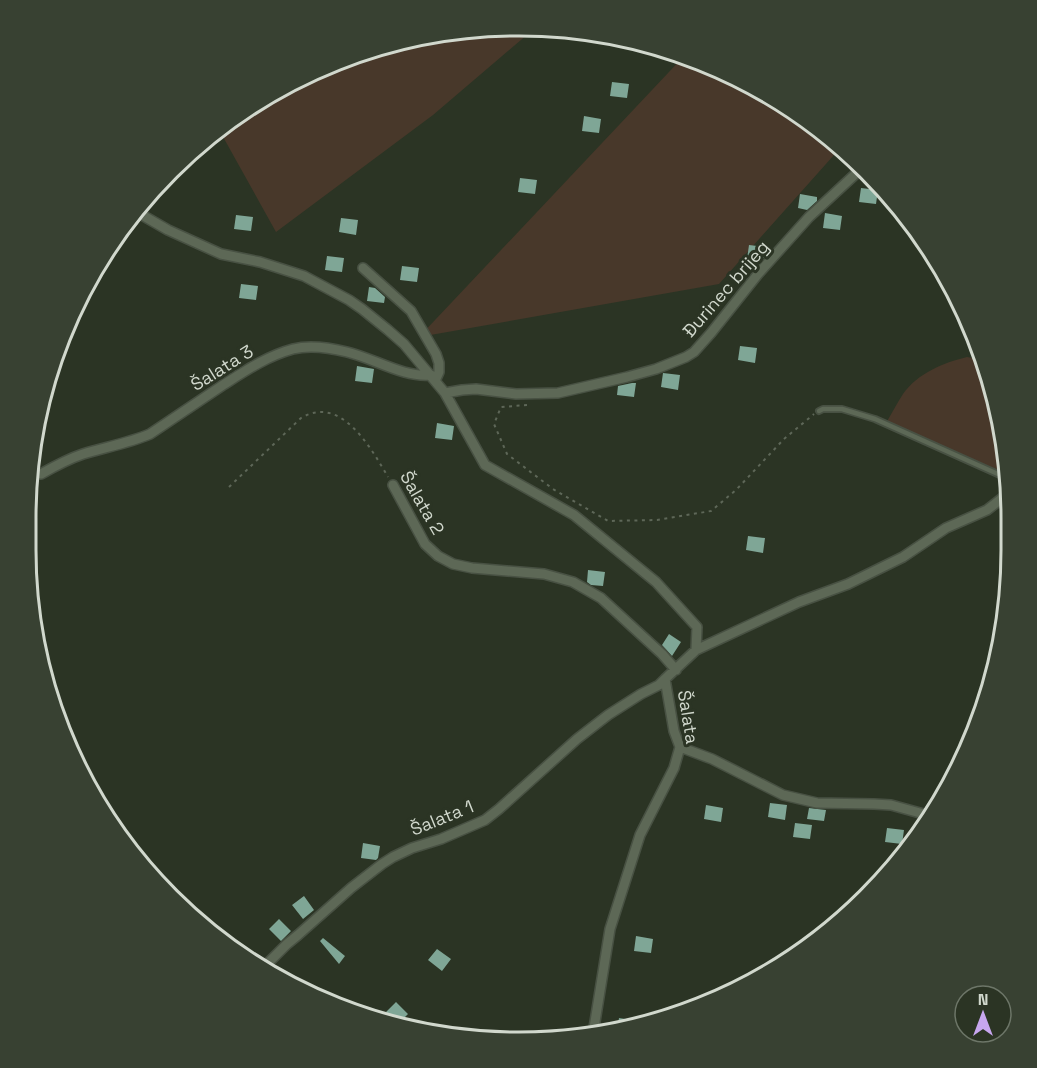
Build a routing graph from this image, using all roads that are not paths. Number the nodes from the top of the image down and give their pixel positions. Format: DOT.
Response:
graph roads {
  1 [pos="856,173"];
  2 [pos="143,216"];
  3 [pos="363,268"];
  4 [pos="433,378"];
  5 [pos="445,393"];
  6 [pos="819,411"];
  7 [pos="41,474"];
  8 [pos="999,474"];
  9 [pos="393,485"];
  10 [pos="1000,500"];
  11 [pos="696,650"];
  12 [pos="676,670"];
  13 [pos="665,679"];
  14 [pos="680,747"];
  15 [pos="922,814"];
  16 [pos="269,962"];
  17 [pos="594,1026"];
  1 -- 5 [label="street, Đurinec brijeg"];
  2 -- 4 [label="street"];
  3 -- 4 [label="street"];
  4 -- 5 [label="street"];
  4 -- 7 [label="street, Šalata 3"];
  5 -- 11 [label="street"];
  6 -- 8 [label="lane"];
  9 -- 12 [label="street, Šalata 2"];
  10 -- 11 [label="street, Šalata"];
  11 -- 12 [label="street, Šalata"];
  12 -- 13 [label="street, Šalata"];
  13 -- 14 [label="street, Šalata"];
  13 -- 16 [label="street, Šalata 1"];
  14 -- 15 [label="street"];
  14 -- 17 [label="street, Šalata"];
}
